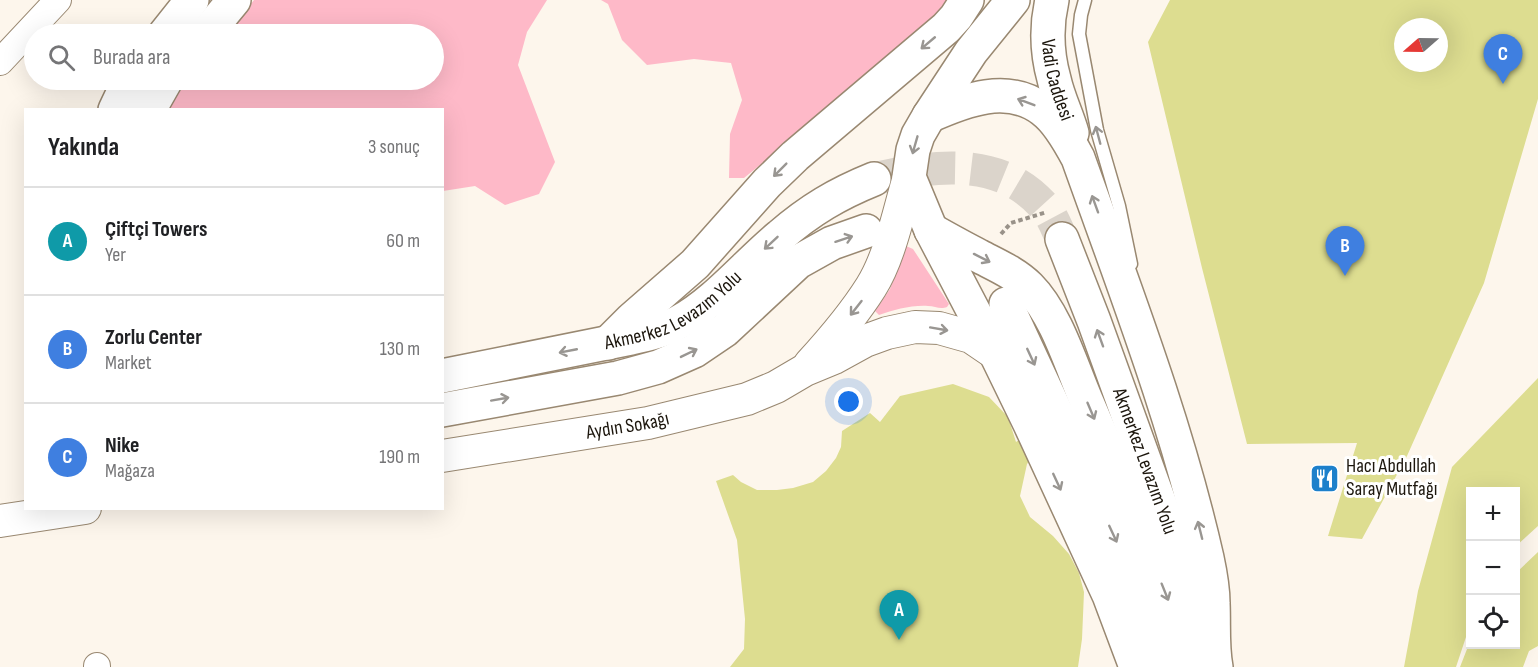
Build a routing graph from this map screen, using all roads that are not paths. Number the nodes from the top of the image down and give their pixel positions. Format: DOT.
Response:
graph roads {
  1 [pos="58,0"];
  2 [pos="192,0"];
  3 [pos="234,0"];
  4 [pos="967,0"];
  5 [pos="1013,0"];
  6 [pos="1052,0"];
  7 [pos="1085,0"];
  8 [pos="36,24"];
  9 [pos="173,24"];
  10 [pos="214,24"];
  11 [pos="24,36"];
  12 [pos="0,62"];
  13 [pos="125,90"];
  14 [pos="160,90"];
  15 [pos="116,108"];
  16 [pos="150,108"];
  17 [pos="929,116"];
  18 [pos="1078,158"];
  19 [pos="909,177"];
  20 [pos="874,179"];
  21 [pos="1056,225"];
  22 [pos="931,230"];
  23 [pos="866,231"];
  24 [pos="1006,304"];
  25 [pos="1142,336"];
  26 [pos="608,343"];
  27 [pos="996,354"];
  28 [pos="805,370"];
  29 [pos="444,376"];
  30 [pos="444,410"];
  31 [pos="444,456"];
  32 [pos="72,510"];
  33 [pos="0,521"];
  34 [pos="1207,661"];
  35 [pos="1136,667"];
  36 [pos="1169,667"];
  1 -- 8 [label="street"];
  2 -- 9 [label="main road"];
  3 -- 10 [label="main road"];
  4 -- 26 [label="main road, one-way"];
  5 -- 17 [label="main road"];
  6 -- 18 [label="main road, Vadi Caddesi"];
  25 -- 7 [label="lane, one-way"];
  11 -- 12 [label="street"];
  13 -- 15 [label="main road"];
  14 -- 16 [label="main road"];
  18 -- 17 [label="main road, one-way"];
  17 -- 19 [label="main road, one-way"];
  25 -- 18 [label="main road, one-way"];
  19 -- 22 [label="main road"];
  19 -- 28 [label="street, Aydın Sokağı, one-way"];
  20 -- 26 [label="main road, Akmerkez Levazım Yolu, one-way"];
  34 -- 21 [label="main road, Akmerkez Levazım Yolu, one-way"];
  22 -- 27 [label="main road"];
  22 -- 34 [label="main road, one-way"];
  30 -- 23 [label="main road, Akmerkez Levazım Yolu, one-way"];
  24 -- 36 [label="main road, one-way"];
  34 -- 25 [label="main road, one-way"];
  26 -- 29 [label="main road, Akmerkez Levazım Yolu, one-way"];
  28 -- 27 [label="street, Aydın Sokağı, one-way"];
  27 -- 35 [label="main road, one-way"];
  28 -- 31 [label="street, Aydın Sokağı"];
  32 -- 33 [label="street"];
}
